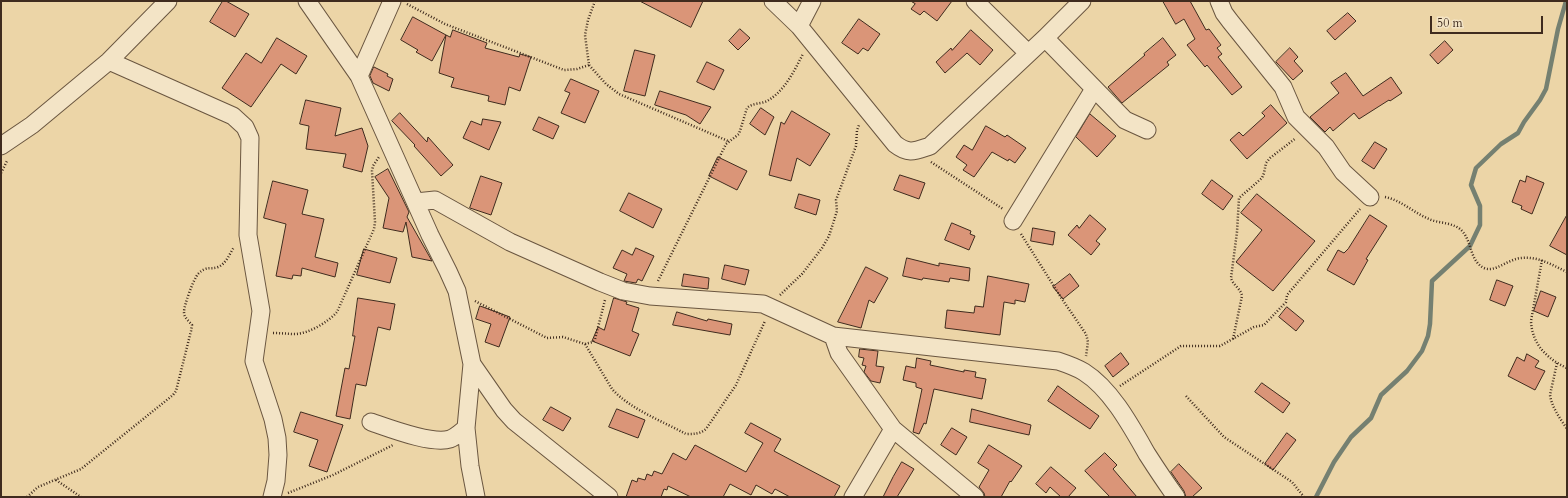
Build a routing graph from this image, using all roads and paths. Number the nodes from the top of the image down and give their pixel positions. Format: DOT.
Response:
graph roads {
  1 [pos="168,1"];
  2 [pos="307,1"];
  3 [pos="392,1"];
  4 [pos="401,1"];
  5 [pos="595,1"];
  6 [pos="773,1"];
  7 [pos="812,1"];
  8 [pos="975,1"];
  9 [pos="1082,1"];
  10 [pos="1219,1"];
  11 [pos="799,26"];
  12 [pos="1045,38"];
  13 [pos="810,39"];
  14 [pos="1028,53"];
  15 [pos="109,61"];
  16 [pos="589,65"];
  17 [pos="359,76"];
  18 [pos="1094,89"];
  19 [pos="868,111"];
  20 [pos="1307,129"];
  21 [pos="1147,130"];
  22 [pos="388,141"];
  23 [pos="728,142"];
  24 [pos="1,146"];
  25 [pos="914,151"];
  26 [pos="1370,197"];
  27 [pos="416,202"];
  28 [pos="1013,221"];
  29 [pos="248,235"];
  30 [pos="1542,260"];
  31 [pos="1567,272"];
  32 [pos="609,286"];
  33 [pos="457,292"];
  34 [pos="650,296"];
  35 [pos="768,306"];
  36 [pos="258,333"];
  37 [pos="834,336"];
  38 [pos="1233,339"];
  39 [pos="585,344"];
  40 [pos="1557,363"];
  41 [pos="472,364"];
  42 [pos="1567,368"];
  43 [pos="1084,372"];
  44 [pos="1107,394"];
  45 [pos="1186,396"];
  46 [pos="371,422"];
  47 [pos="466,428"];
  48 [pos="892,429"];
  49 [pos="1567,429"];
  50 [pos="413,436"];
  51 [pos="56,480"];
  52 [pos="279,496"];
  53 [pos="27,497"];
  54 [pos="81,497"];
  55 [pos="476,497"];
  56 [pos="609,497"];
  57 [pos="853,497"];
  58 [pos="975,497"];
  59 [pos="1176,497"];
  60 [pos="1304,497"];
  1 -- 15 [label="street"];
  2 -- 17 [label="street"];
  3 -- 17 [label="street"];
  4 -- 16 [label="path"];
  5 -- 16 [label="path"];
  6 -- 11 [label="street"];
  7 -- 11 [label="street"];
  8 -- 14 [label="street"];
  9 -- 12 [label="street"];
  10 -- 20 [label="street"];
  11 -- 13 [label="street"];
  12 -- 14 [label="street"];
  12 -- 18 [label="street"];
  13 -- 19 [label="street"];
  13 -- 23 [label="path"];
  14 -- 25 [label="street"];
  15 -- 24 [label="street"];
  15 -- 29 [label="street"];
  16 -- 23 [label="path"];
  17 -- 22 [label="street"];
  18 -- 21 [label="street"];
  18 -- 28 [label="street"];
  19 -- 25 [label="street"];
  19 -- 35 [label="path"];
  20 -- 26 [label="street"];
  20 -- 38 [label="path"];
  22 -- 27 [label="street"];
  22 -- 36 [label="path"];
  23 -- 34 [label="path"];
  25 -- 28 [label="path"];
  26 -- 30 [label="path"];
  26 -- 38 [label="path"];
  27 -- 32 [label="street"];
  27 -- 33 [label="street"];
  28 -- 43 [label="path"];
  29 -- 36 [label="street"];
  29 -- 51 [label="path"];
  30 -- 31 [label="path"];
  30 -- 40 [label="path"];
  32 -- 34 [label="street"];
  32 -- 39 [label="path"];
  33 -- 39 [label="path"];
  33 -- 41 [label="street"];
  34 -- 35 [label="street"];
  35 -- 37 [label="street"];
  35 -- 39 [label="path"];
  36 -- 52 [label="street"];
  37 -- 43 [label="street"];
  37 -- 48 [label="street"];
  38 -- 44 [label="path"];
  40 -- 42 [label="path"];
  40 -- 49 [label="path"];
  41 -- 47 [label="street"];
  41 -- 56 [label="street"];
  43 -- 44 [label="street"];
  44 -- 59 [label="street"];
  45 -- 60 [label="path"];
  46 -- 50 [label="street"];
  47 -- 50 [label="street"];
  47 -- 55 [label="street"];
  48 -- 57 [label="street"];
  48 -- 58 [label="street"];
  50 -- 52 [label="path"];
  51 -- 53 [label="path"];
  51 -- 54 [label="path"];
}
